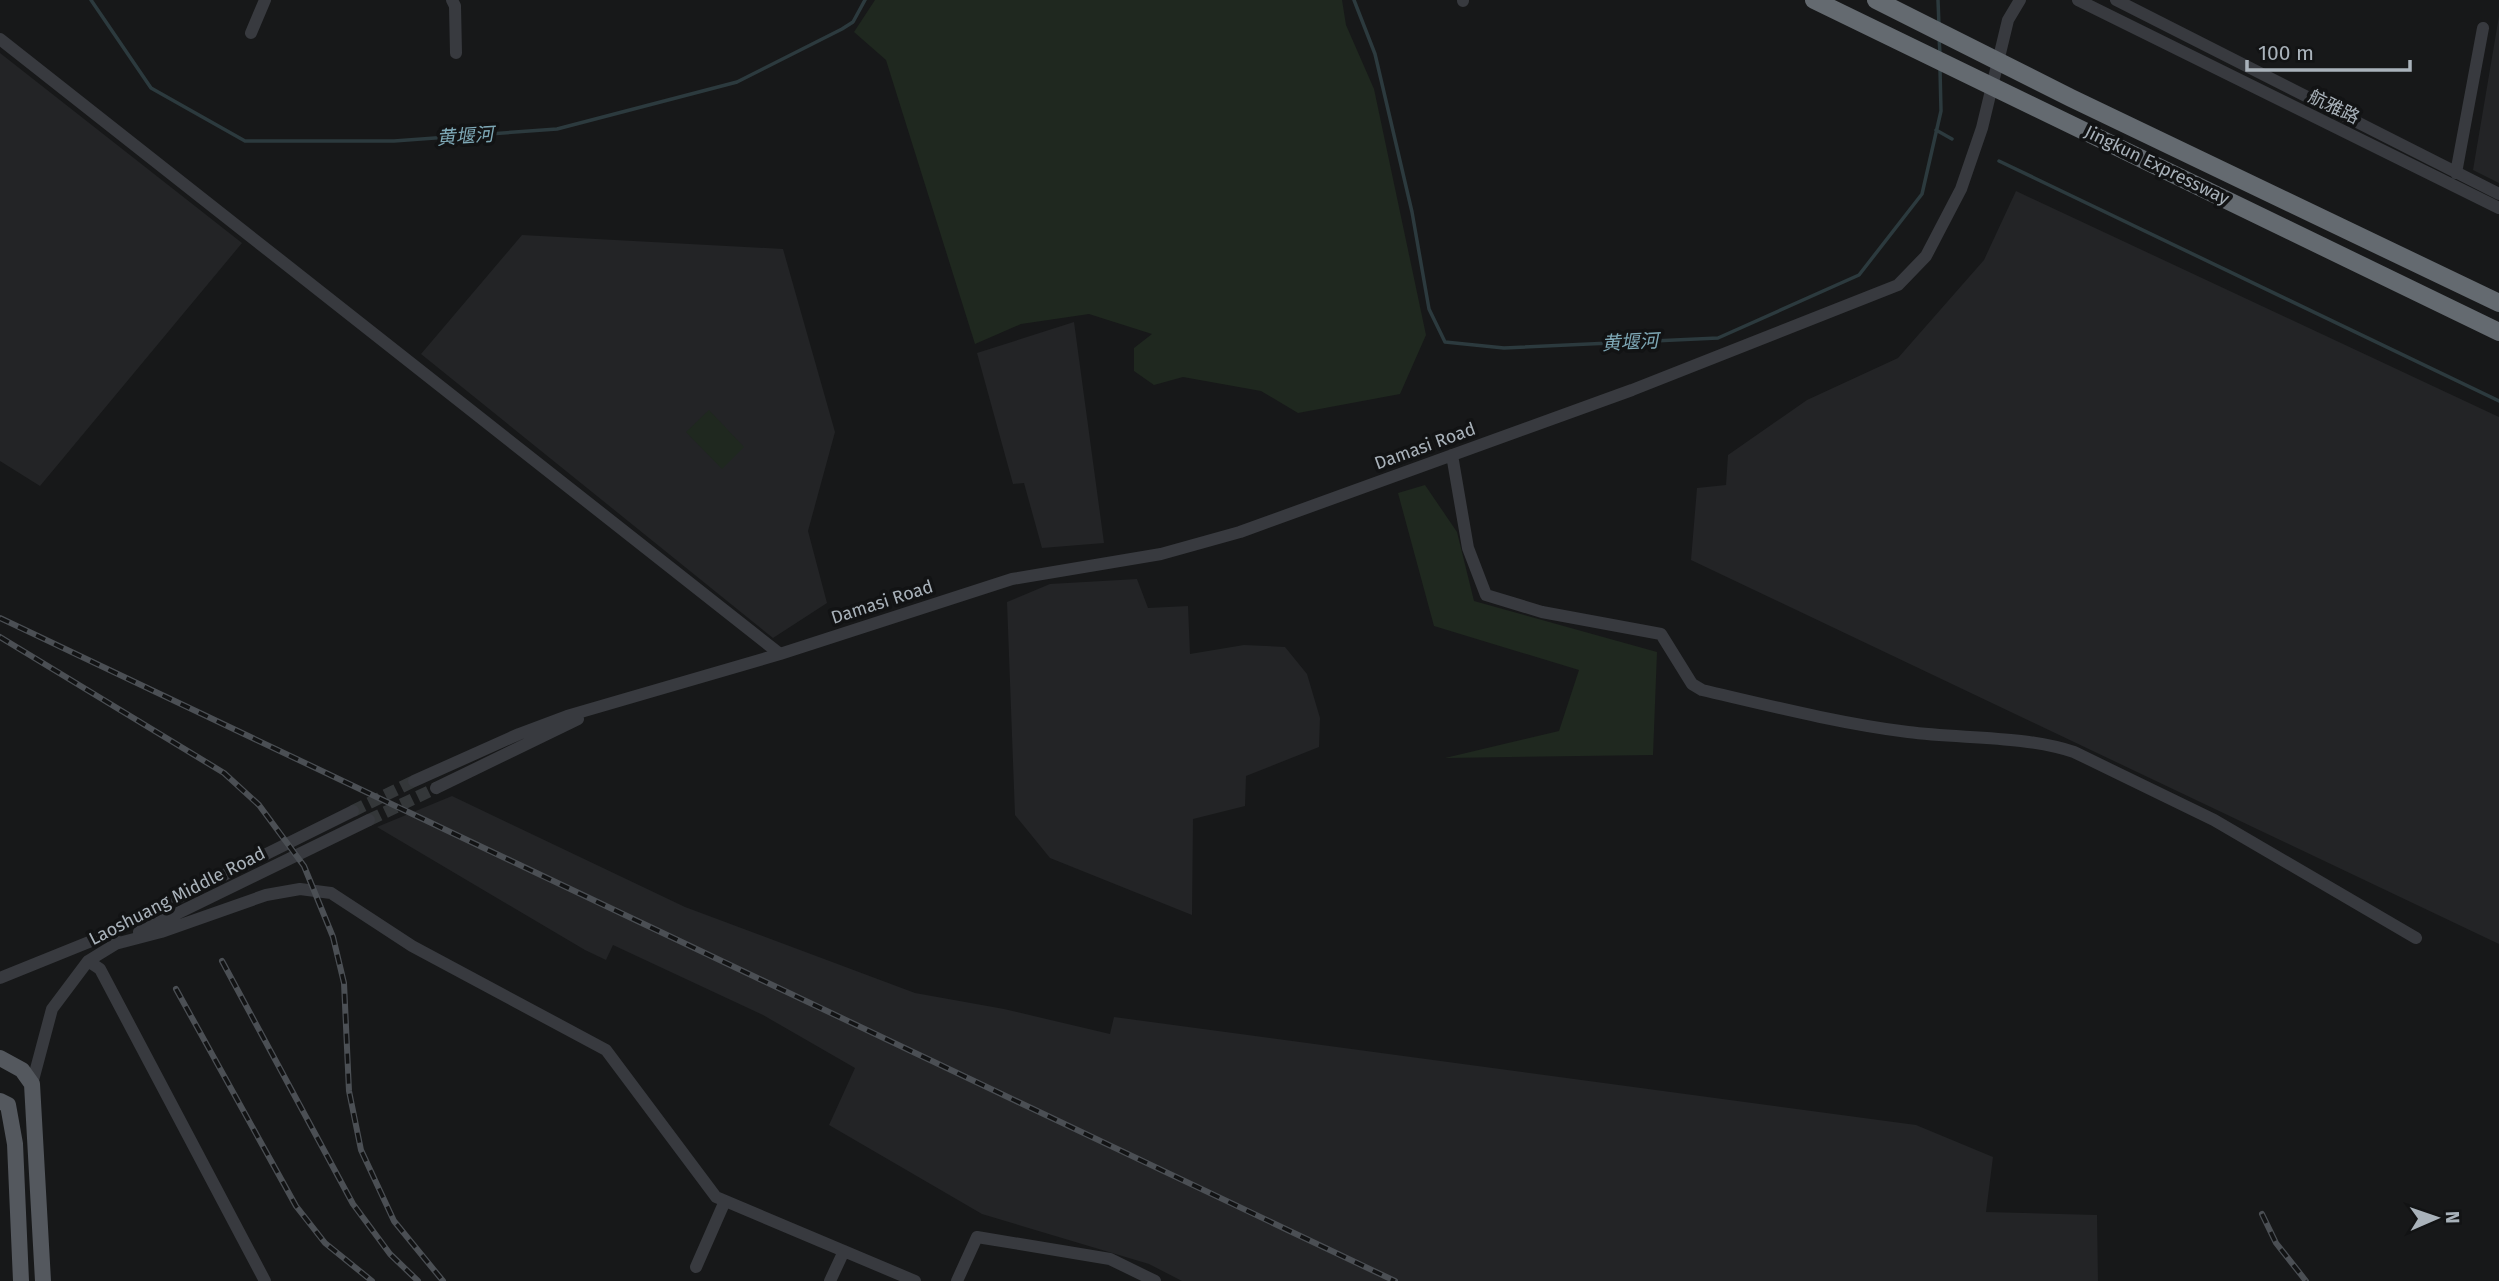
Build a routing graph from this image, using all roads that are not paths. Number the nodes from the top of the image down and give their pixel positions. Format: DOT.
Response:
graph roads {
  1 [pos="265,0"];
  2 [pos="452,0"];
  3 [pos="1814,0"];
  4 [pos="1875,0"];
  5 [pos="2020,0"];
  6 [pos="2078,0"];
  7 [pos="2116,0"];
  8 [pos="2483,28"];
  9 [pos="251,33"];
  10 [pos="0,39"];
  11 [pos="456,53"];
  12 [pos="2456,173"];
  13 [pos="2499,194"];
  14 [pos="2499,208"];
  15 [pos="2499,303"];
  16 [pos="2499,332"];
  17 [pos="1452,455"];
  18 [pos="780,654"];
  19 [pos="610,703"];
  20 [pos="414,781"];
  21 [pos="436,788"];
  22 [pos="353,811"];
  23 [pos="369,820"];
  24 [pos="2416,938"];
  25 [pos="115,944"];
  26 [pos="88,961"];
  27 [pos="0,978"];
  28 [pos="0,1058"];
  29 [pos="32,1084"];
  30 [pos="4,1103"];
  31 [pos="724,1201"];
  32 [pos="844,1251"];
  33 [pos="696,1267"];
  34 [pos="21,1281"];
  35 [pos="43,1281"];
  36 [pos="265,1281"];
  37 [pos="830,1281"];
  38 [pos="915,1281"];
  39 [pos="957,1281"];
  40 [pos="1155,1281"];
  1 -- 9 [label="street"];
  2 -- 11 [label="street"];
  3 -- 16 [label="highway, Jingkun Expressway"];
  4 -- 15 [label="highway, Jingkun Expressway"];
  5 -- 17 [label="street, Damasi Road"];
  6 -- 14 [label="street, 航雅路"];
  7 -- 12 [label="street, 航雅路"];
  8 -- 12 [label="street"];
  10 -- 18 [label="street"];
  12 -- 13 [label="street, 航雅路"];
  17 -- 18 [label="street, Damasi Road"];
  17 -- 24 [label="street"];
  18 -- 19 [label="street"];
  19 -- 20 [label="street"];
  19 -- 21 [label="street"];
  22 -- 27 [label="street, Laoshuang Middle Road"];
  23 -- 25 [label="street, Laoshuang Middle Road"];
  25 -- 26 [label="street, Laoshuang Middle Road"];
  25 -- 31 [label="street"];
  26 -- 29 [label="street, Laoshuang Middle Road"];
  26 -- 36 [label="street"];
  28 -- 29 [label="main road"];
  29 -- 35 [label="main road"];
  30 -- 34 [label="main road"];
  31 -- 32 [label="street"];
  31 -- 33 [label="street"];
  32 -- 37 [label="street"];
  32 -- 38 [label="street"];
  39 -- 40 [label="street"];
}
